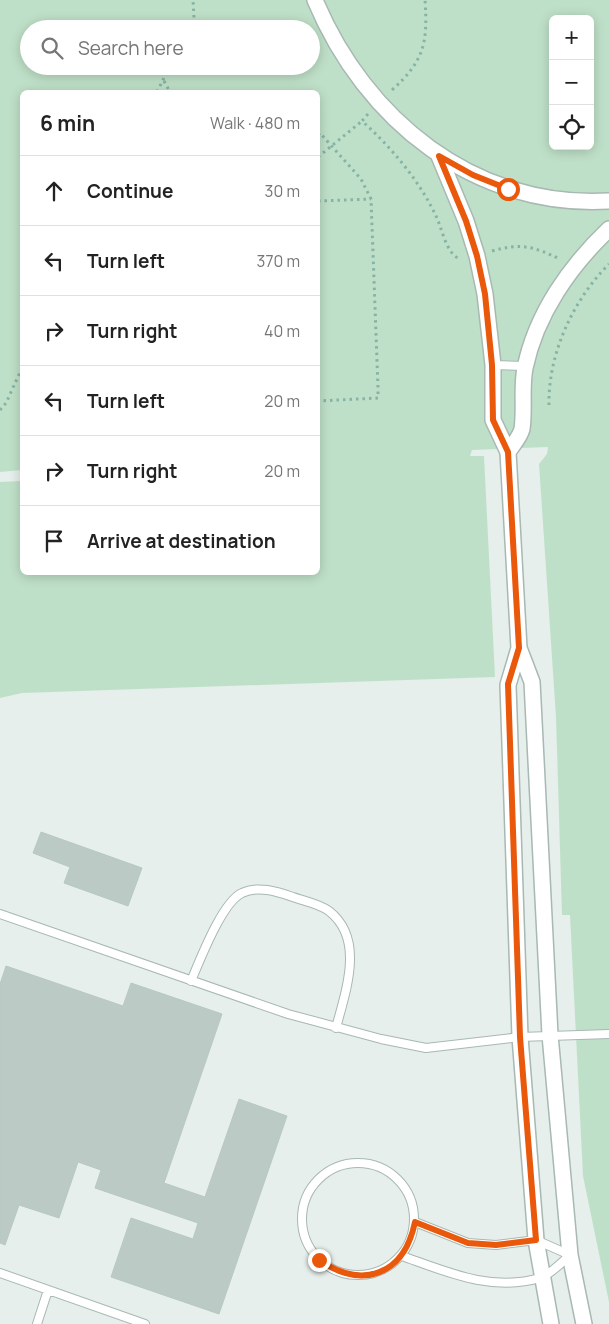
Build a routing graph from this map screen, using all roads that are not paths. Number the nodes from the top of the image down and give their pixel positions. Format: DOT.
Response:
graph roads {
  1 [pos="315,0"];
  2 [pos="439,156"];
  3 [pos="609,201"];
  4 [pos="609,229"];
  5 [pos="492,365"];
  6 [pos="525,366"];
  7 [pos="508,452"];
  8 [pos="519,648"];
  9 [pos="0,914"];
  10 [pos="191,981"];
  11 [pos="336,1028"];
  12 [pos="609,1034"];
  13 [pos="550,1035"];
  14 [pos="520,1037"];
  15 [pos="415,1222"];
  16 [pos="536,1240"];
  17 [pos="570,1255"];
  18 [pos="402,1256"];
  19 [pos="0,1273"];
  20 [pos="542,1278"];
  21 [pos="48,1290"];
  22 [pos="37,1324"];
  23 [pos="145,1324"];
  24 [pos="551,1324"];
  25 [pos="584,1324"];
  1 -- 2 [label="street"];
  2 -- 3 [label="street"];
  2 -- 5 [label="street"];
  4 -- 6 [label="street"];
  5 -- 6 [label="lane"];
  5 -- 7 [label="street"];
  6 -- 7 [label="street"];
  7 -- 8 [label="street"];
  8 -- 13 [label="street"];
  8 -- 14 [label="street"];
  9 -- 10 [label="lane"];
  10 -- 11 [label="lane"];
  10 -- 11 [label="lane"];
  11 -- 14 [label="lane"];
  12 -- 13 [label="lane"];
  13 -- 14 [label="lane"];
  13 -- 17 [label="street"];
  14 -- 16 [label="street"];
  15 -- 16 [label="lane"];
  15 -- 18 [label="lane"];
  15 -- 18 [label="lane"];
  16 -- 17 [label="lane"];
  16 -- 20 [label="street"];
  17 -- 20 [label="lane"];
  17 -- 25 [label="street"];
  18 -- 20 [label="lane"];
  19 -- 21 [label="lane"];
  20 -- 24 [label="street"];
  21 -- 22 [label="lane"];
  21 -- 23 [label="lane"];
}
